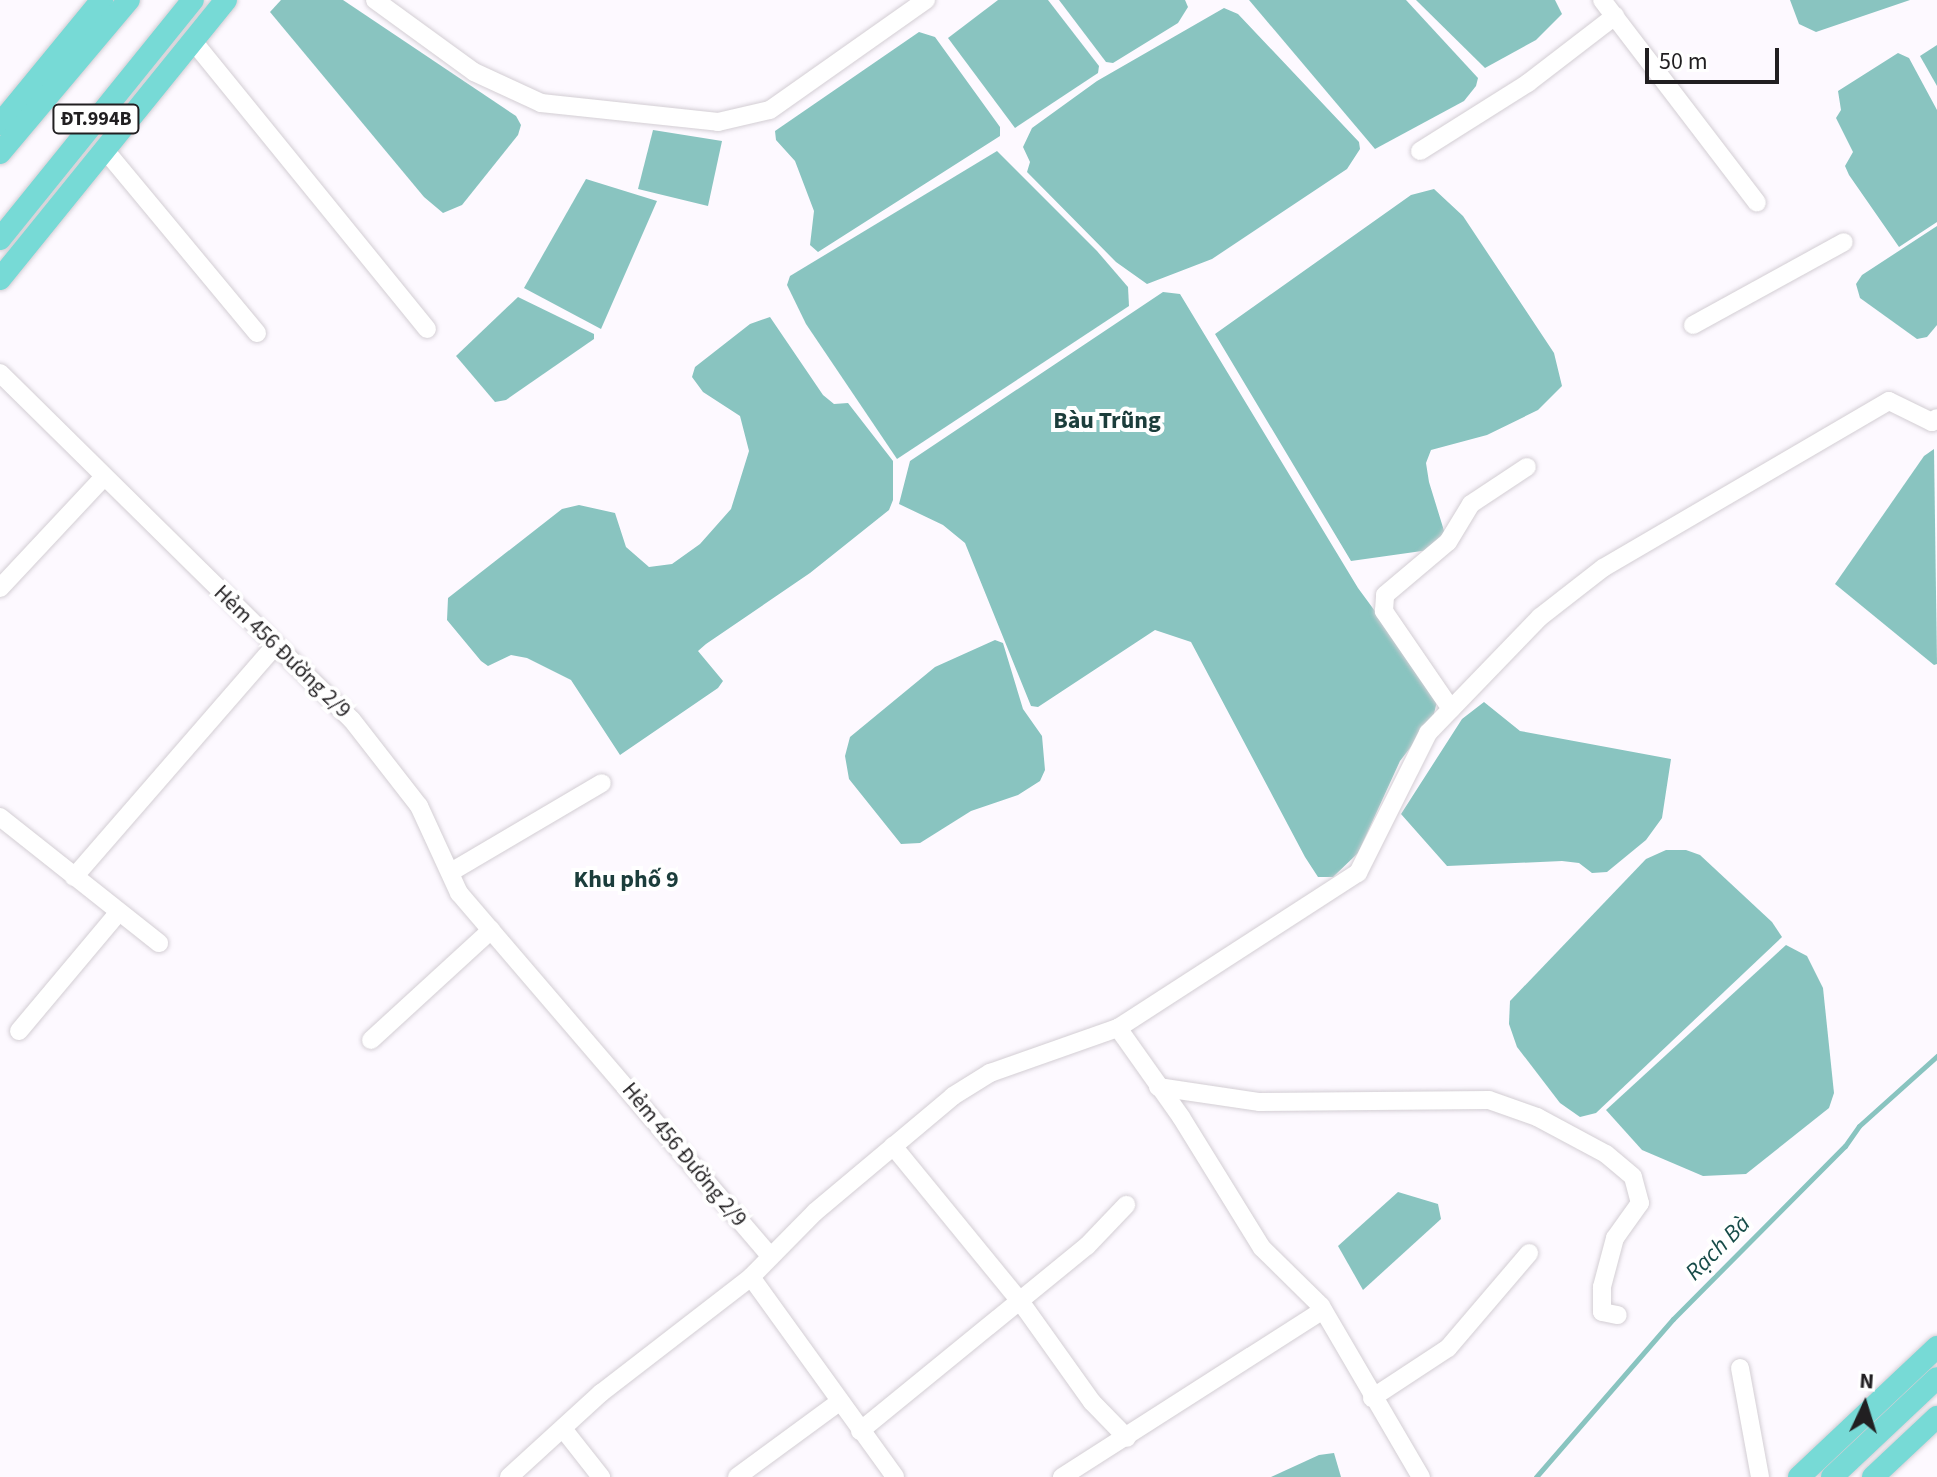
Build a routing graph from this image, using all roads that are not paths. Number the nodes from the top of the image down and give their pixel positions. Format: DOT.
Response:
graph roads {
  1 [pos="102,0"];
  2 [pos="129,0"];
  3 [pos="193,0"];
  4 [pos="226,0"];
  5 [pos="375,0"];
  6 [pos="926,0"];
  7 [pos="1602,0"];
  8 [pos="1615,16"];
  9 [pos="193,41"];
  10 [pos="0,124"];
  11 [pos="105,150"];
  12 [pos="1420,151"];
  13 [pos="0,153"];
  14 [pos="1757,203"];
  15 [pos="0,239"];
  16 [pos="1844,242"];
  17 [pos="0,279"];
  18 [pos="1693,325"];
  19 [pos="427,329"];
  20 [pos="257,333"];
  21 [pos="0,373"];
  22 [pos="1937,418"];
  23 [pos="1527,467"];
  24 [pos="104,477"];
  25 [pos="0,588"];
  26 [pos="275,646"];
  27 [pos="1451,709"];
  28 [pos="602,783"];
  29 [pos="0,817"];
  30 [pos="451,872"];
  31 [pos="74,877"];
  32 [pos="119,912"];
  33 [pos="491,930"];
  34 [pos="159,943"];
  35 [pos="1118,1028"];
  36 [pos="19,1031"];
  37 [pos="371,1040"];
  38 [pos="1158,1087"];
  39 [pos="893,1146"];
  40 [pos="1126,1205"];
  41 [pos="1529,1253"];
  42 [pos="770,1256"];
  43 [pos="751,1277"];
  44 [pos="1020,1301"];
  45 [pos="1323,1310"];
  46 [pos="1618,1315"];
  47 [pos="1937,1347"];
  48 [pos="1740,1368"];
  49 [pos="1937,1378"];
  50 [pos="1372,1398"];
  51 [pos="839,1402"];
  52 [pos="1937,1417"];
  53 [pos="564,1430"];
  54 [pos="860,1431"];
  55 [pos="1127,1438"];
  56 [pos="509,1477"];
  57 [pos="601,1477"];
  58 [pos="737,1477"];
  59 [pos="895,1477"];
  60 [pos="1062,1477"];
  61 [pos="1421,1477"];
  62 [pos="1760,1477"];
  63 [pos="1799,1477"];
  64 [pos="1832,1477"];
  65 [pos="1873,1477"];
  1 -- 10 [label="main road, ĐT.994B"];
  2 -- 13 [label="main road, ĐT.994B"];
  3 -- 15 [label="main road, ĐT.994B"];
  4 -- 9 [label="main road, ĐT.994B"];
  5 -- 6 [label="street"];
  7 -- 8 [label="street"];
  8 -- 12 [label="street"];
  8 -- 14 [label="street"];
  9 -- 11 [label="main road, ĐT.994B"];
  9 -- 19 [label="street"];
  11 -- 17 [label="main road, ĐT.994B"];
  11 -- 20 [label="street"];
  16 -- 18 [label="street"];
  21 -- 24 [label="street, Hẻm 456 Đường 2/9"];
  22 -- 27 [label="street"];
  23 -- 27 [label="street"];
  24 -- 25 [label="street"];
  24 -- 26 [label="street, Hẻm 456 Đường 2/9"];
  26 -- 30 [label="street, Hẻm 456 Đường 2/9"];
  26 -- 31 [label="street"];
  27 -- 35 [label="street"];
  28 -- 30 [label="street"];
  29 -- 31 [label="street"];
  30 -- 33 [label="street, Hẻm 456 Đường 2/9"];
  31 -- 32 [label="street"];
  32 -- 34 [label="street"];
  32 -- 36 [label="street"];
  33 -- 37 [label="street"];
  33 -- 42 [label="street, Hẻm 456 Đường 2/9"];
  35 -- 38 [label="street"];
  35 -- 39 [label="street"];
  38 -- 45 [label="street"];
  38 -- 46 [label="street"];
  39 -- 42 [label="street"];
  39 -- 44 [label="street"];
  40 -- 44 [label="street"];
  41 -- 50 [label="street"];
  42 -- 43 [label="street"];
  43 -- 51 [label="street"];
  43 -- 53 [label="street"];
  44 -- 54 [label="street"];
  44 -- 55 [label="street"];
  45 -- 50 [label="street"];
  45 -- 55 [label="street"];
  47 -- 63 [label="main road"];
  48 -- 62 [label="street"];
  49 -- 64 [label="main road"];
  50 -- 61 [label="street"];
  51 -- 54 [label="street"];
  51 -- 58 [label="street"];
  52 -- 65 [label="main road"];
  53 -- 56 [label="street"];
  53 -- 57 [label="street"];
  54 -- 59 [label="street"];
  55 -- 60 [label="street"];
}
